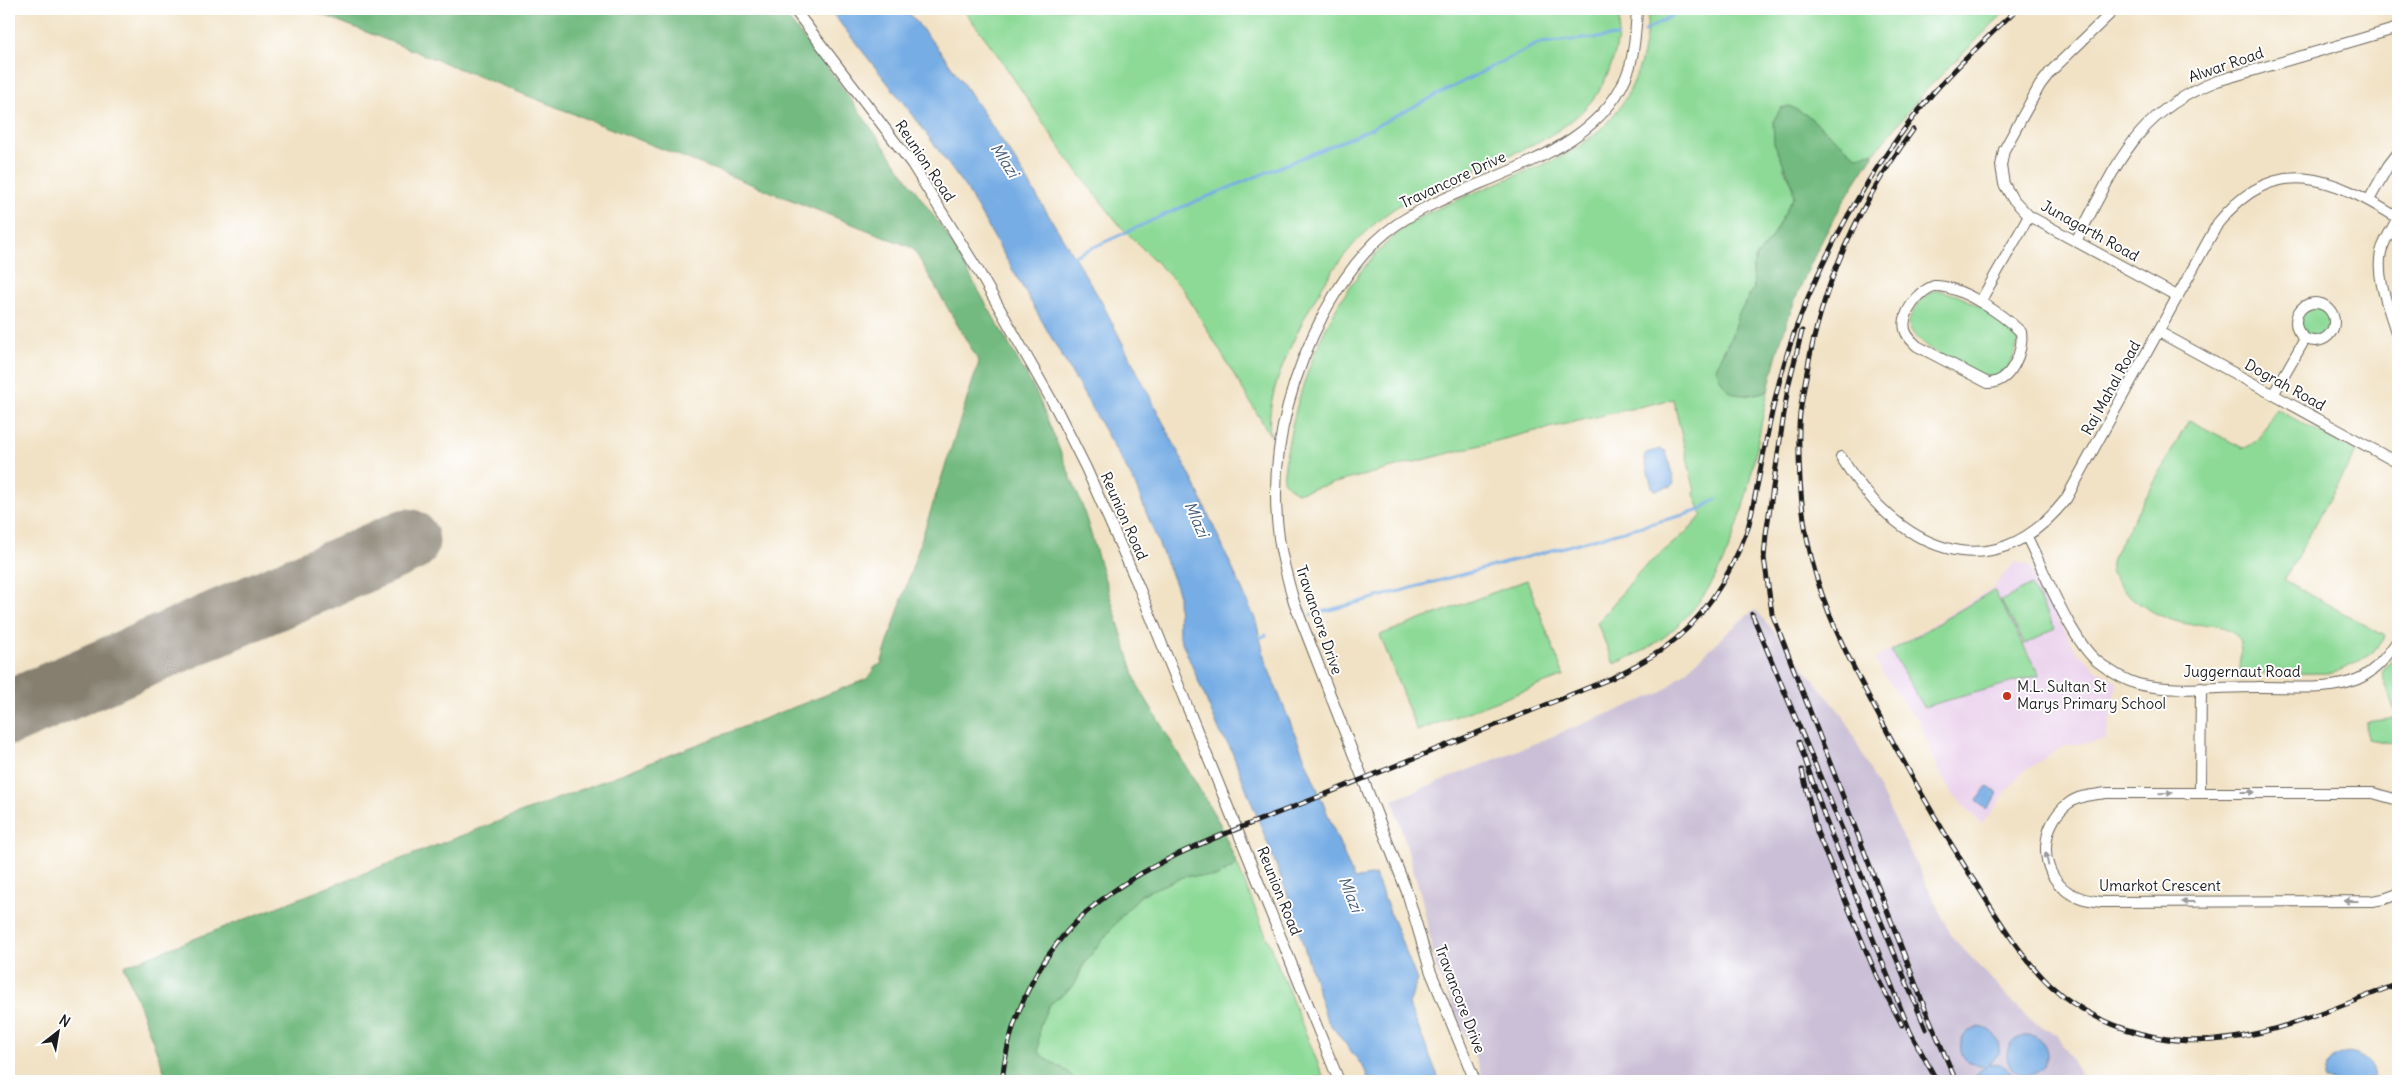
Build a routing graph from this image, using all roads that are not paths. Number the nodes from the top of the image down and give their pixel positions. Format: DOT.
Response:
graph roads {
  1 [pos="794,9"];
  2 [pos="1637,9"];
  3 [pos="2115,9"];
  4 [pos="2398,28"];
  5 [pos="2398,153"];
  6 [pos="2369,200"];
  7 [pos="2029,216"];
  8 [pos="2398,218"];
  9 [pos="2076,242"];
  10 [pos="2177,296"];
  11 [pos="1980,302"];
  12 [pos="2159,332"];
  13 [pos="2304,339"];
  14 [pos="2398,339"];
  15 [pos="2273,395"];
  16 [pos="1841,457"];
  17 [pos="2398,463"];
  18 [pos="2027,537"];
  19 [pos="2398,640"];
  20 [pos="2201,688"];
  21 [pos="2200,792"];
  22 [pos="2398,800"];
  23 [pos="2398,894"];
  24 [pos="1339,1081"];
  25 [pos="1475,1081"];
  1 -- 24 [label="street, Reunion Road"];
  2 -- 25 [label="street, Travancore Drive"];
  3 -- 7 [label="street, Junagarth Road"];
  4 -- 9 [label="street, Alwar Road"];
  5 -- 6 [label="street"];
  6 -- 8 [label="street, Raj Mahal Road"];
  6 -- 10 [label="street, Raj Mahal Road"];
  7 -- 9 [label="street, Junagarth Road"];
  7 -- 11 [label="street"];
  8 -- 14 [label="street"];
  9 -- 10 [label="street, Junagarth Road"];
  10 -- 12 [label="street, Raj Mahal Road"];
  11 -- 11 [label="street"];
  12 -- 15 [label="street, Dograh Road"];
  12 -- 18 [label="street, Raj Mahal Road"];
  13 -- 15 [label="street"];
  15 -- 17 [label="street, Dograh Road"];
  16 -- 18 [label="street, Raj Mahal Road"];
  18 -- 20 [label="street, Juggernaut Road"];
  19 -- 20 [label="street, Juggernaut Road"];
  20 -- 21 [label="street"];
  21 -- 22 [label="street, Umarkot Crescent, one-way"];
  23 -- 21 [label="street, Umarkot Crescent, one-way"];
}
